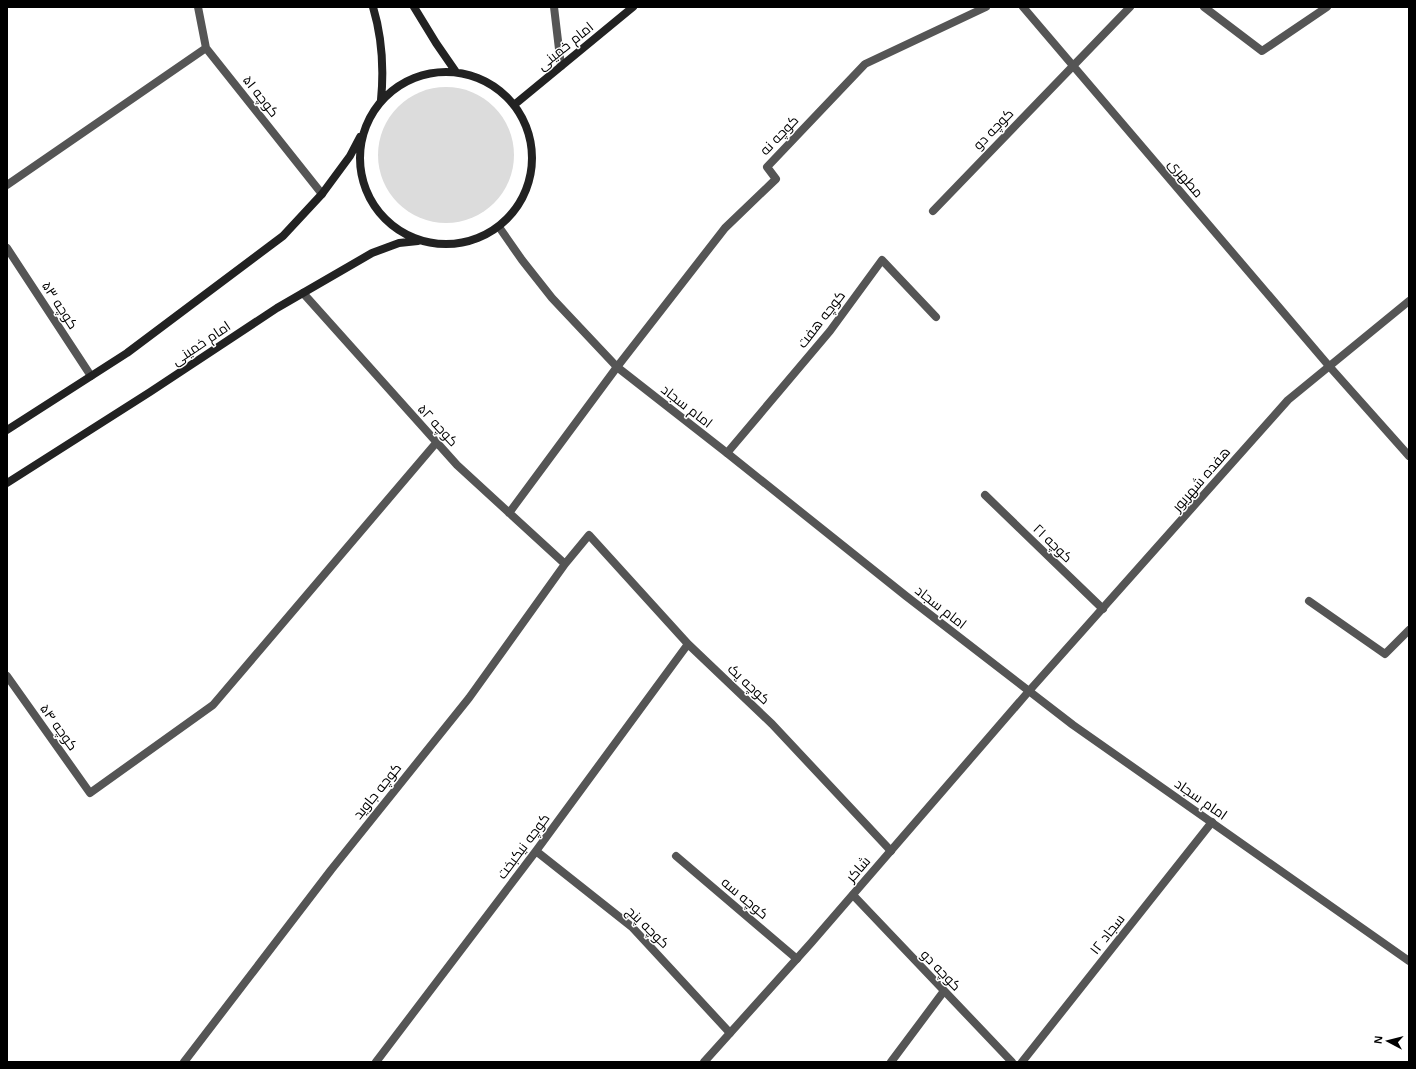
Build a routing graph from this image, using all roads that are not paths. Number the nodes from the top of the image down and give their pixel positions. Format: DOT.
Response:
graph roads {
  1 [pos="198,7"];
  2 [pos="373,7"];
  3 [pos="414,7"];
  4 [pos="554,7"];
  5 [pos="633,7"];
  6 [pos="986,7"];
  7 [pos="1023,7"];
  8 [pos="1130,7"];
  9 [pos="1204,7"];
  10 [pos="1327,7"];
  11 [pos="206,48"];
  12 [pos="561,66"];
  13 [pos="1073,66"];
  14 [pos="456,72"];
  15 [pos="381,100"];
  16 [pos="514,104"];
  17 [pos="363,131"];
  18 [pos="7,185"];
  19 [pos="322,194"];
  20 [pos="933,211"];
  21 [pos="499,226"];
  22 [pos="418,241"];
  23 [pos="7,248"];
  24 [pos="303,293"];
  25 [pos="1409,301"];
  26 [pos="936,317"];
  27 [pos="1329,366"];
  28 [pos="617,367"];
  29 [pos="91,376"];
  30 [pos="7,430"];
  31 [pos="436,443"];
  32 [pos="727,453"];
  33 [pos="1409,456"];
  34 [pos="7,483"];
  35 [pos="985,495"];
  36 [pos="509,513"];
  37 [pos="590,535"];
  38 [pos="565,564"];
  39 [pos="1309,601"];
  40 [pos="1103,608"];
  41 [pos="1409,630"];
  42 [pos="688,644"];
  43 [pos="7,676"];
  44 [pos="1029,691"];
  45 [pos="1212,822"];
  46 [pos="891,850"];
  47 [pos="536,851"];
  48 [pos="676,856"];
  49 [pos="853,895"];
  50 [pos="797,959"];
  51 [pos="1409,961"];
  52 [pos="944,991"];
  53 [pos="730,1033"];
  54 [pos="184,1062"];
  55 [pos="376,1062"];
  56 [pos="704,1062"];
  57 [pos="891,1062"];
  58 [pos="1012,1062"];
  59 [pos="1022,1062"];
  1 -- 11 [label="street, کوچه ۵۱"];
  2 -- 15 [label="main road"];
  3 -- 14 [label="main road"];
  4 -- 12 [label="street"];
  5 -- 12 [label="main road, امام خمینی"];
  6 -- 28 [label="street, کوچه نه"];
  7 -- 13 [label="street, مطهری"];
  8 -- 13 [label="street"];
  9 -- 10 [label="street"];
  11 -- 18 [label="street"];
  11 -- 19 [label="street, کوچه ۵۱"];
  12 -- 16 [label="main road, امام خمینی"];
  13 -- 20 [label="street, کوچه دو"];
  13 -- 27 [label="street, مطهری"];
  14 -- 15 [label="main road"];
  14 -- 16 [label="main road"];
  15 -- 17 [label="main road"];
  16 -- 21 [label="main road"];
  17 -- 19 [label="main road"];
  17 -- 22 [label="main road"];
  19 -- 29 [label="main road"];
  21 -- 22 [label="main road"];
  21 -- 28 [label="street, امام سجاد"];
  22 -- 24 [label="main road, امام خمینی"];
  23 -- 29 [label="street, کوچه ۵۳"];
  24 -- 31 [label="street, کوچه ۵۲"];
  24 -- 34 [label="main road, امام خمینی"];
  25 -- 27 [label="street, هفده شهریور"];
  26 -- 32 [label="street, کوچه هفت"];
  27 -- 33 [label="street, مطهری"];
  27 -- 40 [label="street, هفده شهریور"];
  28 -- 32 [label="street, امام سجاد"];
  28 -- 36 [label="street"];
  29 -- 30 [label="main road"];
  31 -- 36 [label="street, کوچه ۵۲"];
  31 -- 43 [label="street, کوچه ۵۴"];
  32 -- 44 [label="street, امام سجاد"];
  35 -- 40 [label="street, کوچه ۲۱"];
  36 -- 38 [label="street, کوچه ۵۲"];
  37 -- 38 [label="street, کوچه جاوید"];
  37 -- 42 [label="street, کوچه یک"];
  38 -- 54 [label="street, کوچه جاوید"];
  39 -- 41 [label="street"];
  40 -- 44 [label="street, هفده شهریور"];
  42 -- 46 [label="street, کوچه یک"];
  42 -- 47 [label="street, کوچه نیکبخت"];
  44 -- 45 [label="street, امام سجاد"];
  44 -- 46 [label="street, شاکر"];
  45 -- 51 [label="street, امام سجاد"];
  45 -- 59 [label="street, سجاد ۱۲"];
  46 -- 49 [label="street, شاکر"];
  47 -- 53 [label="street, کوچه پنج"];
  47 -- 55 [label="street, کوچه نیکبخت"];
  48 -- 50 [label="street, کوچه سه"];
  49 -- 50 [label="street, شاکر"];
  49 -- 52 [label="street, کوچه دو"];
  50 -- 53 [label="street, شاکر"];
  52 -- 57 [label="street"];
  52 -- 58 [label="street, کوچه دو"];
  53 -- 56 [label="street, شاکر"];
}
